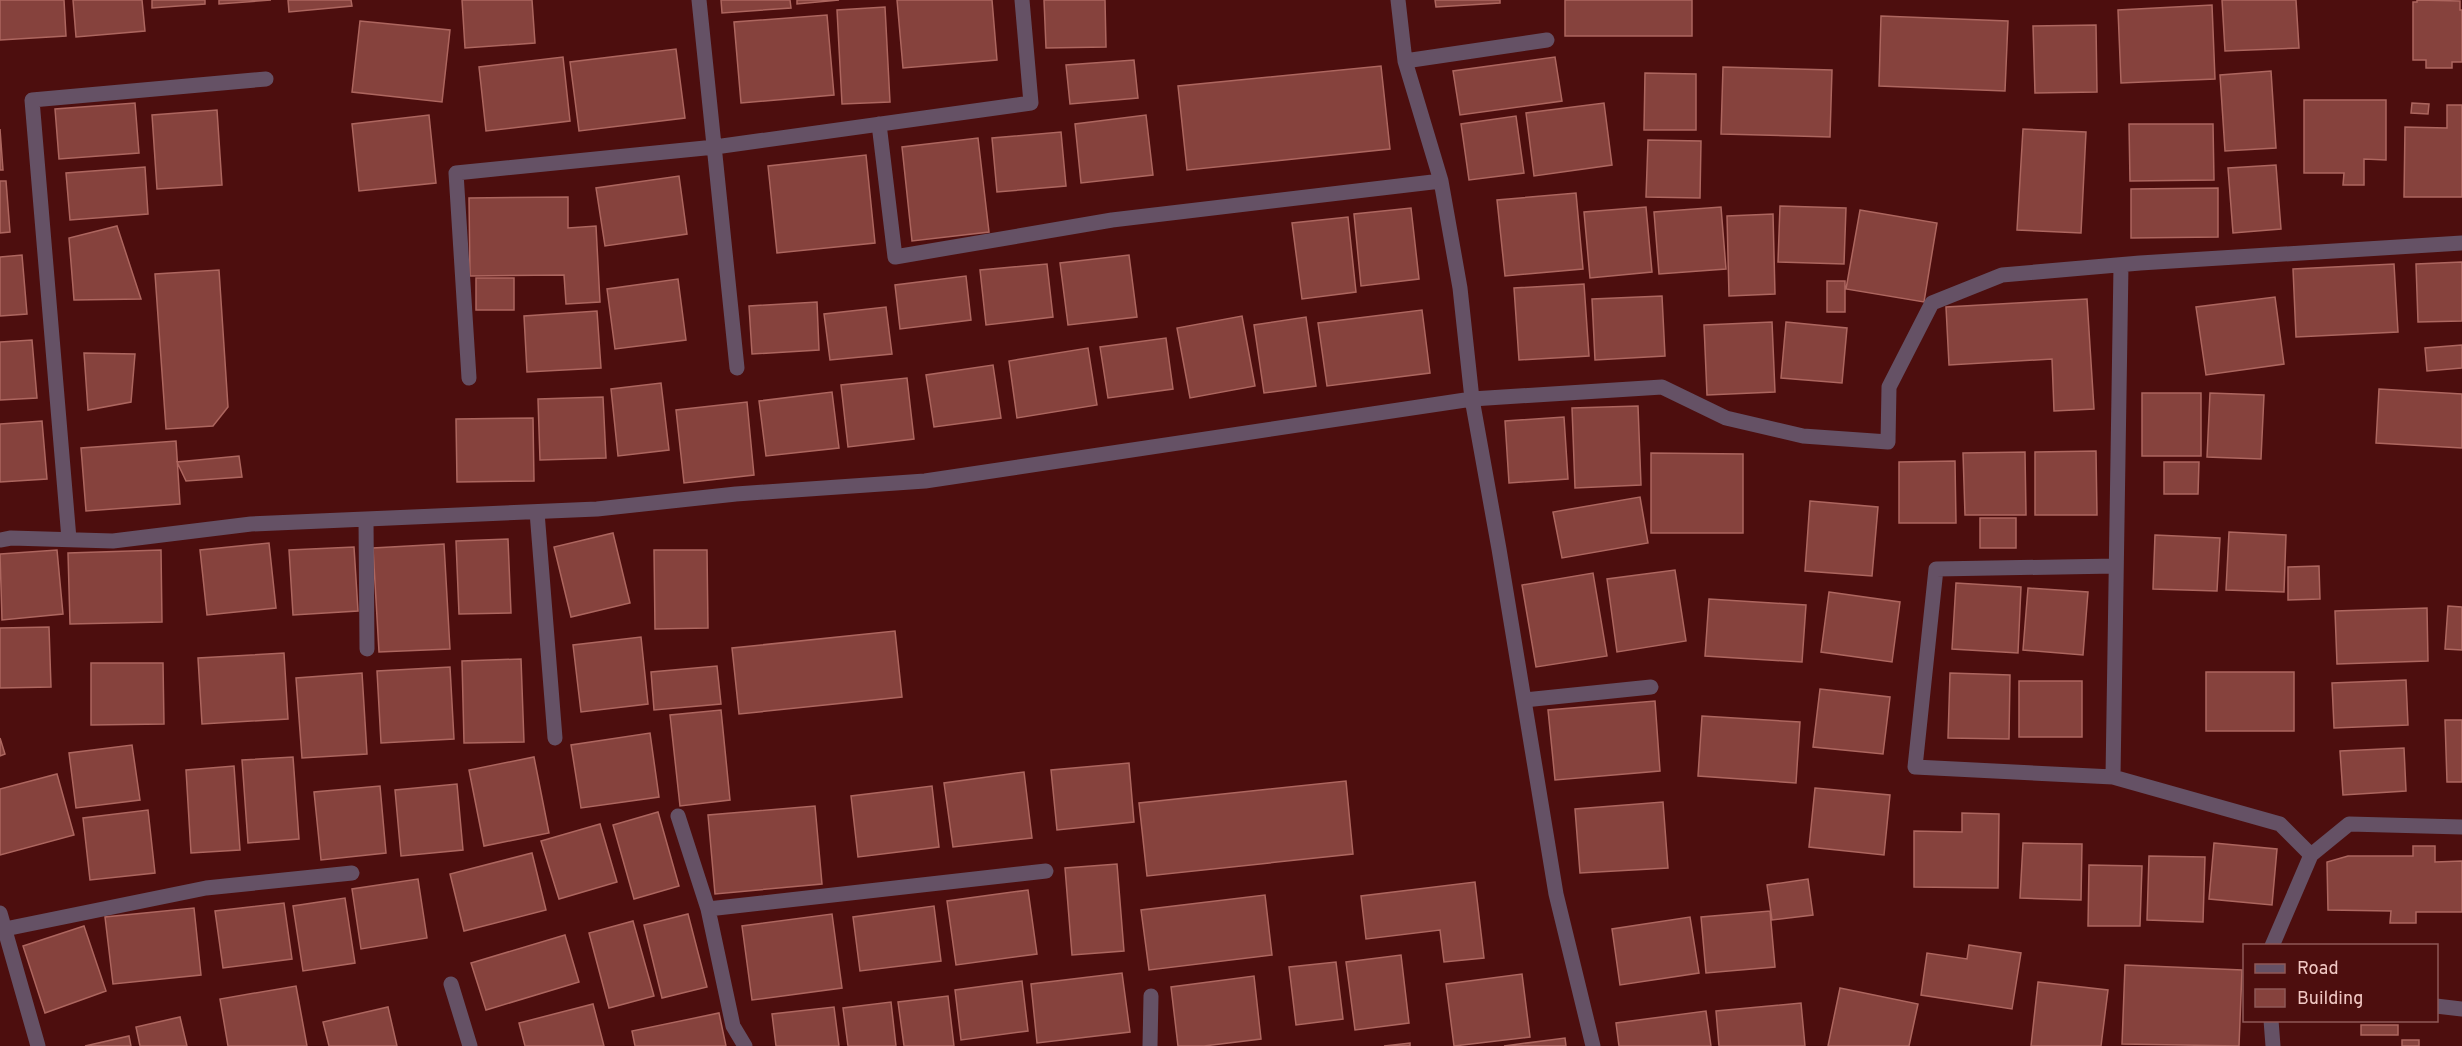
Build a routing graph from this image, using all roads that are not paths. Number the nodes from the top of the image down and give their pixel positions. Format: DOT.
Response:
graph roads {
  1 [pos="699,0"];
  2 [pos="1022,0"];
  3 [pos="1398,0"];
  4 [pos="1547,40"];
  5 [pos="1406,61"];
  6 [pos="266,79"];
  7 [pos="879,124"];
  8 [pos="715,147"];
  9 [pos="1441,181"];
  10 [pos="2462,243"];
  11 [pos="2121,265"];
  12 [pos="737,368"];
  13 [pos="469,378"];
  14 [pos="1472,399"];
  15 [pos="537,512"];
  16 [pos="366,519"];
  17 [pos="69,539"];
  18 [pos="0,540"];
  19 [pos="2116,566"];
  20 [pos="368,649"];
  21 [pos="1652,687"];
  22 [pos="1524,700"];
  23 [pos="555,738"];
  24 [pos="2113,777"];
  25 [pos="678,816"];
  26 [pos="2462,827"];
  27 [pos="2311,855"];
  28 [pos="1046,870"];
  29 [pos="352,873"];
  30 [pos="708,909"];
  31 [pos="0,913"];
  32 [pos="4,929"];
  33 [pos="2272,944"];
  34 [pos="451,984"];
  35 [pos="1151,996"];
  36 [pos="2438,1006"];
  37 [pos="2462,1009"];
  38 [pos="2271,1022"];
  39 [pos="38,1046"];
  40 [pos="470,1046"];
  41 [pos="745,1046"];
  42 [pos="1150,1046"];
  43 [pos="1593,1046"];
  44 [pos="2273,1046"];
  1 -- 8 [label="street"];
  2 -- 7 [label="street"];
  3 -- 5 [label="street"];
  4 -- 5 [label="street"];
  5 -- 9 [label="street"];
  6 -- 17 [label="street"];
  7 -- 8 [label="street"];
  7 -- 9 [label="street"];
  8 -- 12 [label="street"];
  8 -- 13 [label="street"];
  9 -- 14 [label="street"];
  10 -- 11 [label="street"];
  11 -- 14 [label="street"];
  11 -- 19 [label="street"];
  14 -- 15 [label="street"];
  14 -- 22 [label="street"];
  15 -- 16 [label="street"];
  15 -- 23 [label="street"];
  16 -- 17 [label="street"];
  16 -- 20 [label="street"];
  17 -- 18 [label="street"];
  19 -- 24 [label="street"];
  19 -- 24 [label="street"];
  21 -- 22 [label="street"];
  22 -- 43 [label="street"];
  24 -- 27 [label="street"];
  25 -- 30 [label="street"];
  26 -- 27 [label="street"];
  27 -- 33 [label="street"];
  28 -- 30 [label="street"];
  29 -- 32 [label="street"];
  30 -- 41 [label="street"];
  31 -- 32 [label="street"];
  32 -- 39 [label="street"];
  34 -- 40 [label="street"];
  35 -- 42 [label="street"];
  36 -- 37 [label="street"];
  38 -- 44 [label="street"];
}
